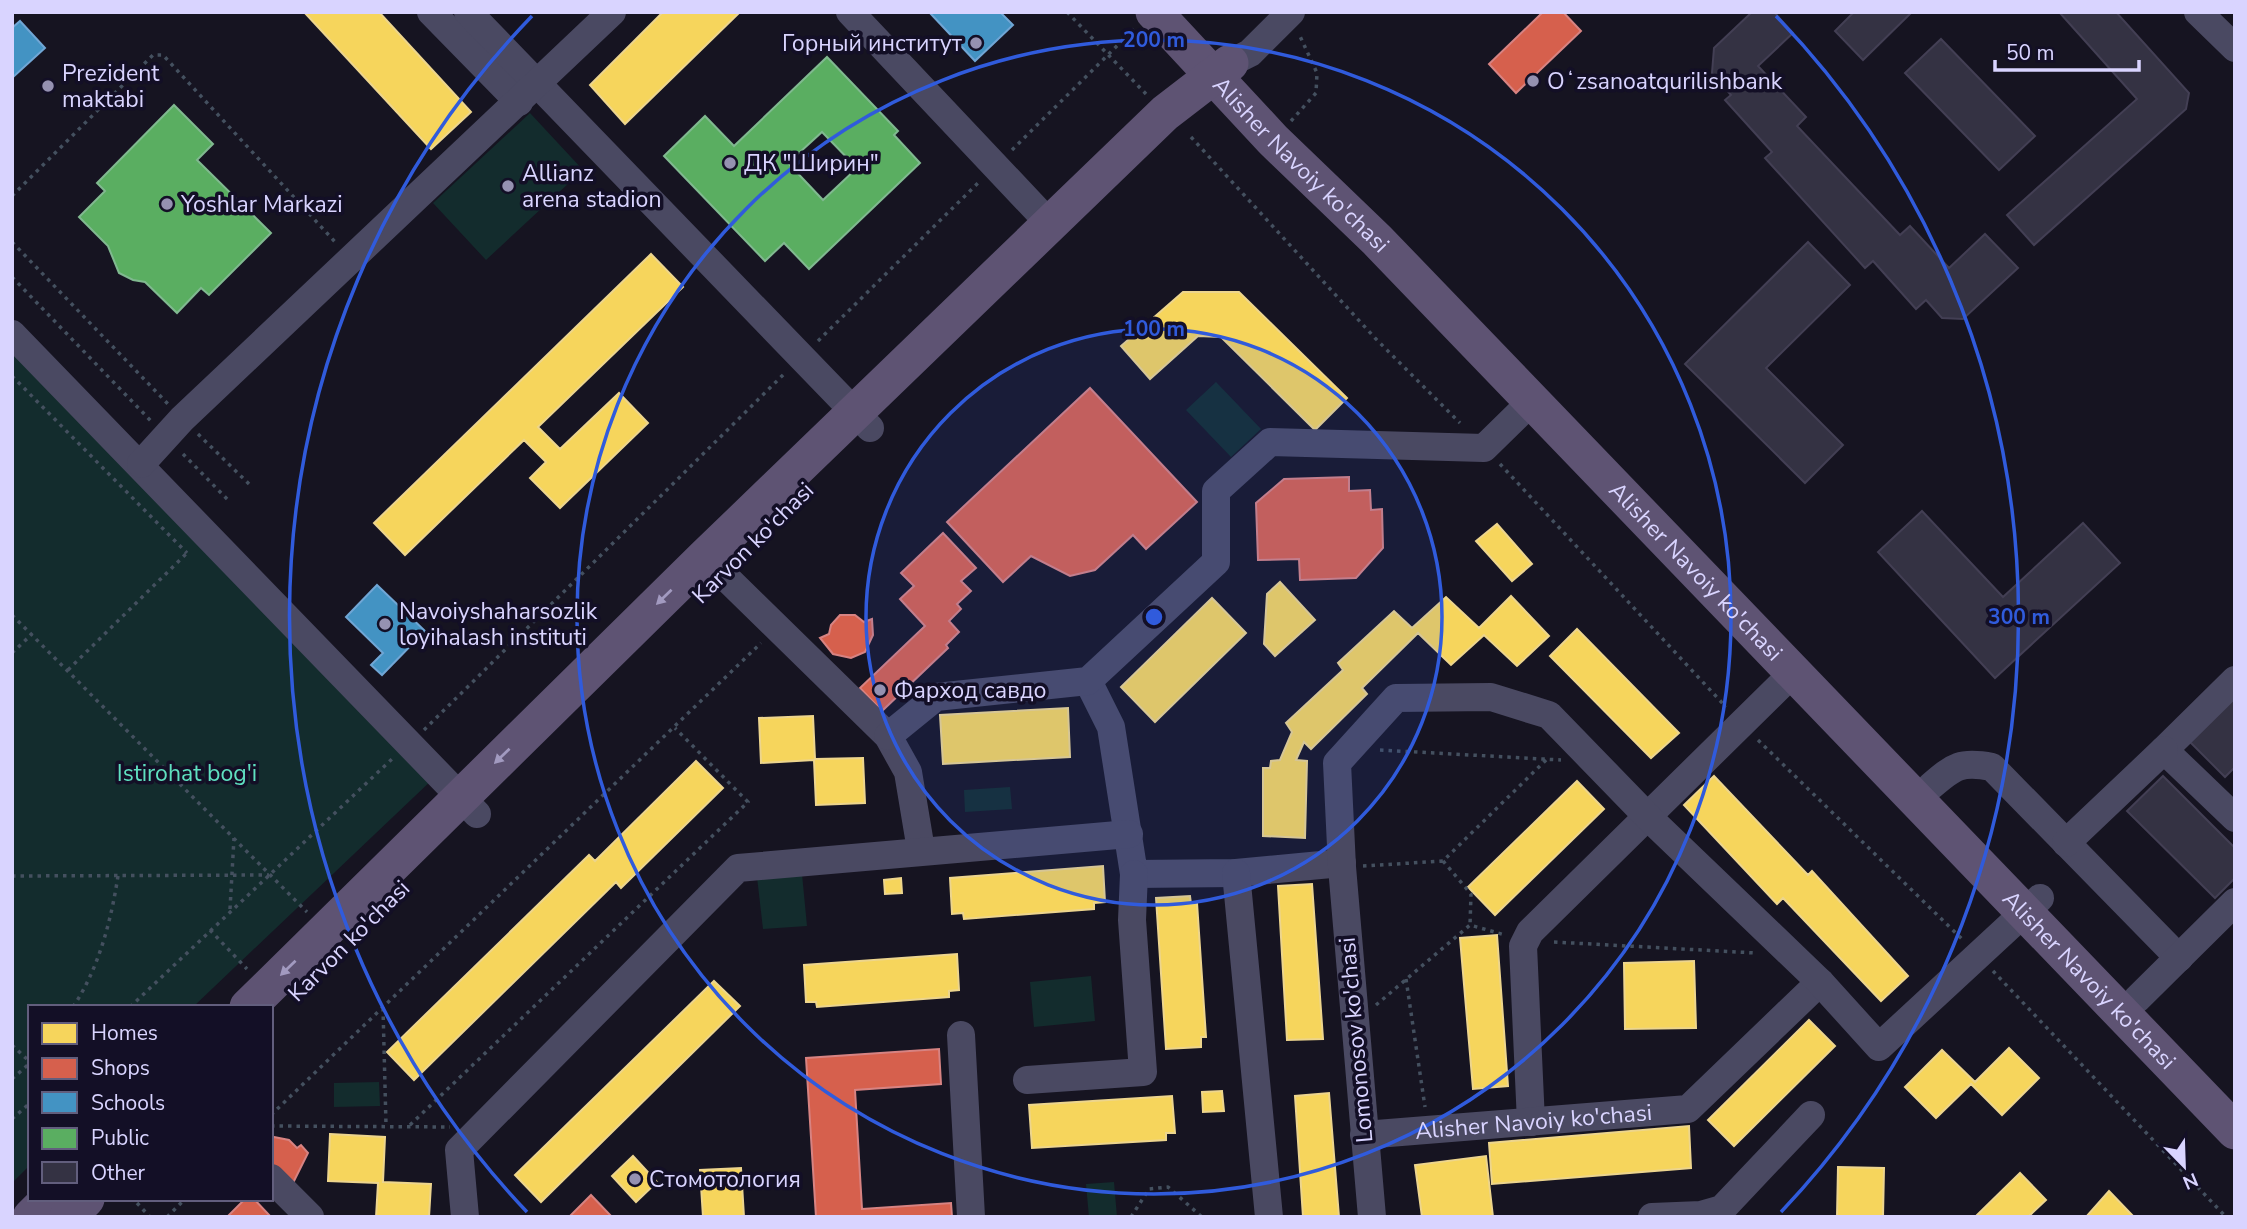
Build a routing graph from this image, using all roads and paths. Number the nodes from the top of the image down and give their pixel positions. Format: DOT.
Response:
graph roads {
  1 [pos="432,12"];
  2 [pos="467,12"];
  3 [pos="612,12"];
  4 [pos="850,12"];
  5 [pos="1067,12"];
  6 [pos="1181,12"];
  7 [pos="2198,12"];
  8 [pos="1289,14"];
  9 [pos="1148,17"];
  10 [pos="2235,48"];
  11 [pos="1108,55"];
  12 [pos="1232,71"];
  13 [pos="528,94"];
  14 [pos="1152,100"];
  15 [pos="1288,124"];
  16 [pos="1191,136"];
  17 [pos="995,167"];
  18 [pos="12,197"];
  19 [pos="1050,224"];
  20 [pos="12,242"];
  21 [pos="350,258"];
  22 [pos="12,277"];
  23 [pos="12,334"];
  24 [pos="801,357"];
  25 [pos="12,376"];
  26 [pos="1532,401"];
  27 [pos="862,420"];
  28 [pos="174,428"];
  29 [pos="1485,447"];
  30 [pos="141,464"];
  31 [pos="249,484"];
  32 [pos="230,502"];
  33 [pos="208,535"];
  34 [pos="187,553"];
  35 [pos="714,565"];
  36 [pos="12,615"];
  37 [pos="777,627"];
  38 [pos="32,634"];
  39 [pos="12,653"];
  40 [pos="68,670"];
  41 [pos="1793,673"];
  42 [pos="2235,680"];
  43 [pos="1088,681"];
  44 [pos="1742,724"];
  45 [pos="675,727"];
  46 [pos="888,736"];
  47 [pos="412,743"];
  48 [pos="1350,749"];
  49 [pos="2164,750"];
  50 [pos="1547,759"];
  51 [pos="1595,762"];
  52 [pos="1931,786"];
  53 [pos="469,805"];
  54 [pos="2231,808"];
  55 [pos="1648,817"];
  56 [pos="1129,834"];
  57 [pos="234,838"];
  58 [pos="2066,843"];
  59 [pos="921,850"];
  60 [pos="1443,860"];
  61 [pos="1342,865"];
  62 [pos="1236,873"];
  63 [pos="1134,874"];
  64 [pos="271,875"];
  65 [pos="12,876"];
  66 [pos="118,876"];
  67 [pos="230,877"];
  68 [pos="2235,902"];
  69 [pos="2032,905"];
  70 [pos="230,910"];
  71 [pos="1469,925"];
  72 [pos="210,930"];
  73 [pos="326,931"];
  74 [pos="1526,940"];
  75 [pos="1793,955"];
  76 [pos="1978,955"];
  77 [pos="2179,958"];
  78 [pos="1406,979"];
  79 [pos="1820,982"];
  80 [pos="2137,999"];
  81 [pos="74,1005"];
  82 [pos="132,1005"];
  83 [pos="262,1005"];
  84 [pos="383,1008"];
  85 [pos="1355,1023"];
  86 [pos="961,1035"];
  87 [pos="12,1045"];
  88 [pos="28,1061"];
  89 [pos="28,1065"];
  90 [pos="12,1079"];
  91 [pos="1027,1080"];
  92 [pos="2235,1102"];
  93 [pos="28,1105"];
  94 [pos="273,1113"];
  95 [pos="1811,1115"];
  96 [pos="12,1119"];
  97 [pos="1531,1122"];
  98 [pos="386,1125"];
  99 [pos="410,1125"];
  100 [pos="273,1126"];
  101 [pos="1429,1130"];
  102 [pos="2235,1131"];
  103 [pos="1364,1135"];
  104 [pos="467,1143"];
  105 [pos="273,1180"];
  106 [pos="47,1201"];
  107 [pos="84,1201"];
  108 [pos="183,1201"];
  109 [pos="137,1203"];
  110 [pos="31,1217"];
  111 [pos="68,1217"];
  112 [pos="150,1217"];
  113 [pos="167,1217"];
  114 [pos="310,1217"];
  115 [pos="465,1217"];
  116 [pos="971,1217"];
  117 [pos="1130,1217"];
  118 [pos="1202,1217"];
  119 [pos="1269,1217"];
  120 [pos="1372,1217"];
  121 [pos="1652,1217"];
  122 [pos="2226,1217"];
  1 -- 13 [label="street"];
  2 -- 13 [label="street"];
  3 -- 13 [label="street"];
  4 -- 17 [label="street"];
  5 -- 11 [label="path"];
  6 -- 12 [label="main road, Alisher Navoiy ko'chasi"];
  7 -- 10 [label="street"];
  8 -- 12 [label="street"];
  8 -- 15 [label="path"];
  9 -- 11 [label="path"];
  9 -- 12 [label="main road, Alisher Navoiy ko'chasi"];
  11 -- 14 [label="path"];
  11 -- 17 [label="path"];
  12 -- 15 [label="main road, Alisher Navoiy ko'chasi"];
  12 -- 19 [label="main road"];
  12 -- 26 [label="main road, Alisher Navoiy ko'chasi"];
  12 -- 27 [label="main road, Karvon ko'chasi"];
  13 -- 21 [label="street"];
  13 -- 24 [label="street"];
  15 -- 52 [label="main road, Alisher Navoiy ko'chasi"];
  16 -- 29 [label="path"];
  17 -- 19 [label="street"];
  17 -- 24 [label="path"];
  18 -- 21 [label="path"];
  19 -- 27 [label="main road"];
  20 -- 28 [label="path"];
  21 -- 28 [label="street"];
  22 -- 28 [label="path"];
  23 -- 30 [label="street"];
  24 -- 27 [label="street"];
  24 -- 47 [label="path"];
  25 -- 34 [label="path"];
  26 -- 29 [label="street"];
  26 -- 41 [label="main road, Alisher Navoiy ko'chasi"];
  27 -- 35 [label="main road, Karvon ko'chasi"];
  28 -- 30 [label="street"];
  28 -- 31 [label="path"];
  28 -- 32 [label="path"];
  29 -- 43 [label="street"];
  29 -- 44 [label="path"];
  30 -- 33 [label="street"];
  33 -- 34 [label="path"];
  33 -- 47 [label="street"];
  34 -- 40 [label="path"];
  35 -- 37 [label="street"];
  35 -- 53 [label="main road, Karvon ko'chasi"];
  36 -- 38 [label="path"];
  37 -- 45 [label="path"];
  37 -- 46 [label="street"];
  38 -- 39 [label="path"];
  38 -- 40 [label="path"];
  40 -- 57 [label="path"];
  41 -- 44 [label="street"];
  41 -- 69 [label="main road, Alisher Navoiy ko'chasi"];
  42 -- 49 [label="street"];
  43 -- 46 [label="street"];
  43 -- 56 [label="street"];
  44 -- 55 [label="street"];
  44 -- 76 [label="path"];
  45 -- 84 [label="path"];
  45 -- 99 [label="path"];
  46 -- 59 [label="street"];
  47 -- 53 [label="street"];
  47 -- 64 [label="path"];
  48 -- 50 [label="path"];
  48 -- 51 [label="street"];
  48 -- 61 [label="street"];
  49 -- 54 [label="street"];
  49 -- 58 [label="street"];
  50 -- 51 [label="path"];
  50 -- 60 [label="path"];
  51 -- 55 [label="street"];
  52 -- 58 [label="street"];
  52 -- 69 [label="main road, Alisher Navoiy ko'chasi"];
  53 -- 73 [label="main road"];
  53 -- 83 [label="main road, Karvon ko'chasi"];
  55 -- 74 [label="street"];
  55 -- 75 [label="street"];
  56 -- 59 [label="street"];
  56 -- 63 [label="street"];
  57 -- 64 [label="path"];
  57 -- 67 [label="path"];
  58 -- 77 [label="street"];
  59 -- 104 [label="street"];
  60 -- 61 [label="path"];
  60 -- 71 [label="path"];
  61 -- 62 [label="street"];
  61 -- 85 [label="street, Lomonosov ko'chasi"];
  62 -- 63 [label="street"];
  62 -- 119 [label="street"];
  63 -- 91 [label="street"];
  64 -- 67 [label="path"];
  64 -- 70 [label="path"];
  64 -- 73 [label="path"];
  65 -- 66 [label="path"];
  66 -- 67 [label="path"];
  66 -- 81 [label="path"];
  67 -- 70 [label="path"];
  68 -- 77 [label="street"];
  69 -- 76 [label="street"];
  69 -- 80 [label="main road, Alisher Navoiy ko'chasi"];
  69 -- 102 [label="main road, Alisher Navoiy ko'chasi"];
  70 -- 72 [label="path"];
  71 -- 74 [label="path"];
  71 -- 78 [label="path"];
  72 -- 82 [label="path"];
  72 -- 83 [label="path"];
  73 -- 83 [label="main road, one-way"];
  74 -- 75 [label="path"];
  74 -- 97 [label="street"];
  75 -- 79 [label="street"];
  76 -- 79 [label="street"];
  76 -- 122 [label="path"];
  77 -- 80 [label="street"];
  78 -- 85 [label="path"];
  78 -- 101 [label="path"];
  79 -- 97 [label="street, Alisher Navoiy ko'chasi"];
  80 -- 92 [label="main road, Alisher Navoiy ko'chasi"];
  84 -- 94 [label="path"];
  84 -- 98 [label="path"];
  85 -- 103 [label="street, Lomonosov ko'chasi"];
  86 -- 116 [label="street"];
  87 -- 88 [label="path"];
  89 -- 90 [label="path"];
  93 -- 96 [label="path"];
  95 -- 121 [label="street"];
  97 -- 101 [label="street, Alisher Navoiy ko'chasi"];
  98 -- 99 [label="path"];
  98 -- 100 [label="path"];
  99 -- 104 [label="path"];
  101 -- 103 [label="street, Alisher Navoiy ko'chasi"];
  103 -- 120 [label="street, Lomonosov ko'chasi"];
  104 -- 115 [label="street"];
  105 -- 114 [label="street"];
  106 -- 110 [label="main road"];
  107 -- 111 [label="main road"];
  108 -- 113 [label="path"];
  109 -- 112 [label="path"];
  117 -- 118 [label="path"];
}
